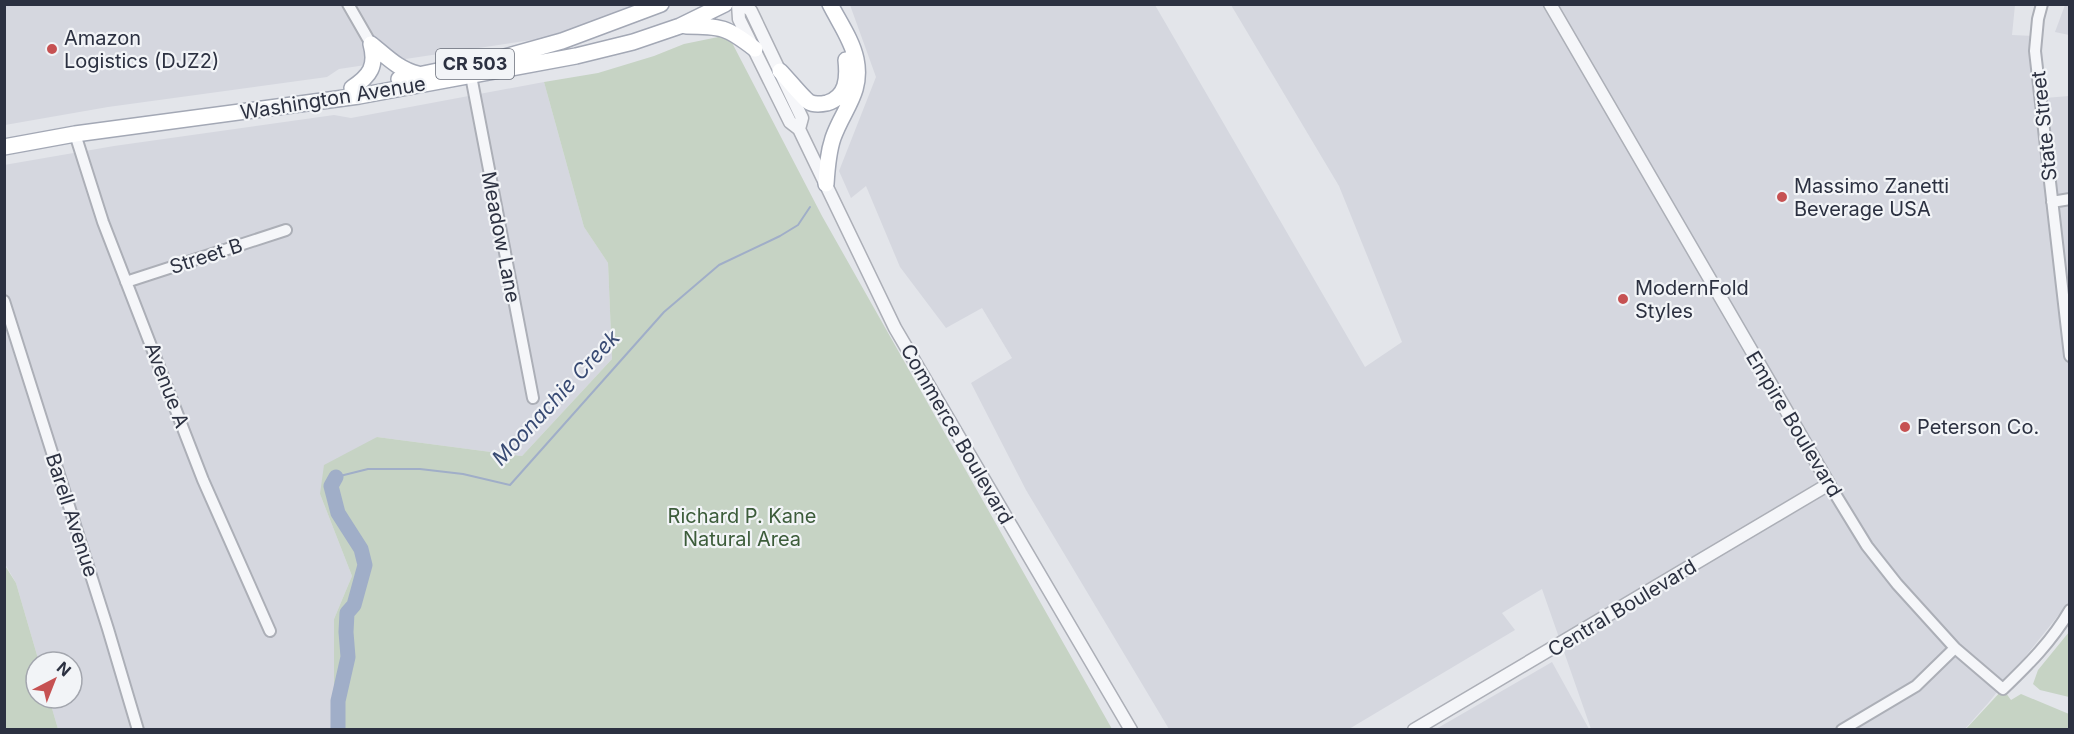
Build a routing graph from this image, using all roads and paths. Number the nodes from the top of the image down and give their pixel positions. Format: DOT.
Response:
graph roads {
  1 [pos="348,4"];
  2 [pos="661,4"];
  3 [pos="725,4"];
  4 [pos="738,4"];
  5 [pos="744,4"];
  6 [pos="819,4"];
  7 [pos="831,4"];
  8 [pos="1550,4"];
  9 [pos="2042,4"];
  10 [pos="680,26"];
  11 [pos="371,44"];
  12 [pos="755,49"];
  13 [pos="780,71"];
  14 [pos="421,74"];
  15 [pos="471,76"];
  16 [pos="352,88"];
  17 [pos="799,129"];
  18 [pos="75,134"];
  19 [pos="4,138"];
  20 [pos="4,147"];
  21 [pos="826,184"];
  22 [pos="2070,199"];
  23 [pos="2052,202"];
  24 [pos="286,230"];
  25 [pos="126,282"];
  26 [pos="4,301"];
  27 [pos="2070,356"];
  28 [pos="532,398"];
  29 [pos="1829,484"];
  30 [pos="2070,610"];
  31 [pos="270,631"];
  32 [pos="1955,648"];
  33 [pos="138,729"];
  34 [pos="1131,729"];
  35 [pos="1414,729"];
  36 [pos="1842,729"];
  1 -- 11 [label="street"];
  2 -- 14 [label="main road, Washington Avenue / CR 503"];
  3 -- 10 [label="main road, Washington Avenue / CR 503"];
  4 -- 12 [label="street, Commerce Boulevard"];
  5 -- 13 [label="street, Commerce Boulevard"];
  6 -- 13 [label="main road"];
  7 -- 21 [label="main road"];
  8 -- 29 [label="street, Empire Boulevard"];
  9 -- 23 [label="street, State Street"];
  10 -- 12 [label="main road"];
  10 -- 15 [label="main road, Washington Avenue / CR 503"];
  11 -- 14 [label="main road"];
  11 -- 16 [label="main road"];
  12 -- 17 [label="street, Commerce Boulevard"];
  13 -- 17 [label="street, Commerce Boulevard"];
  14 -- 16 [label="main road, Washington Avenue / CR 503"];
  15 -- 18 [label="main road, Washington Avenue / CR 503"];
  15 -- 28 [label="street, Meadow Lane"];
  16 -- 19 [label="main road, Washington Avenue / CR 503"];
  17 -- 21 [label="street, Commerce Boulevard"];
  18 -- 20 [label="main road, Washington Avenue / CR 503"];
  18 -- 25 [label="street, Avenue A"];
  21 -- 34 [label="street, Commerce Boulevard"];
  22 -- 23 [label="street"];
  23 -- 27 [label="street, State Street"];
  24 -- 25 [label="street, Street B"];
  25 -- 31 [label="street, Avenue A"];
  26 -- 33 [label="street, Barell Avenue"];
  29 -- 32 [label="street, Empire Boulevard"];
  29 -- 35 [label="street, Central Boulevard"];
  30 -- 32 [label="street, Empire Boulevard"];
  32 -- 36 [label="street"];
}
